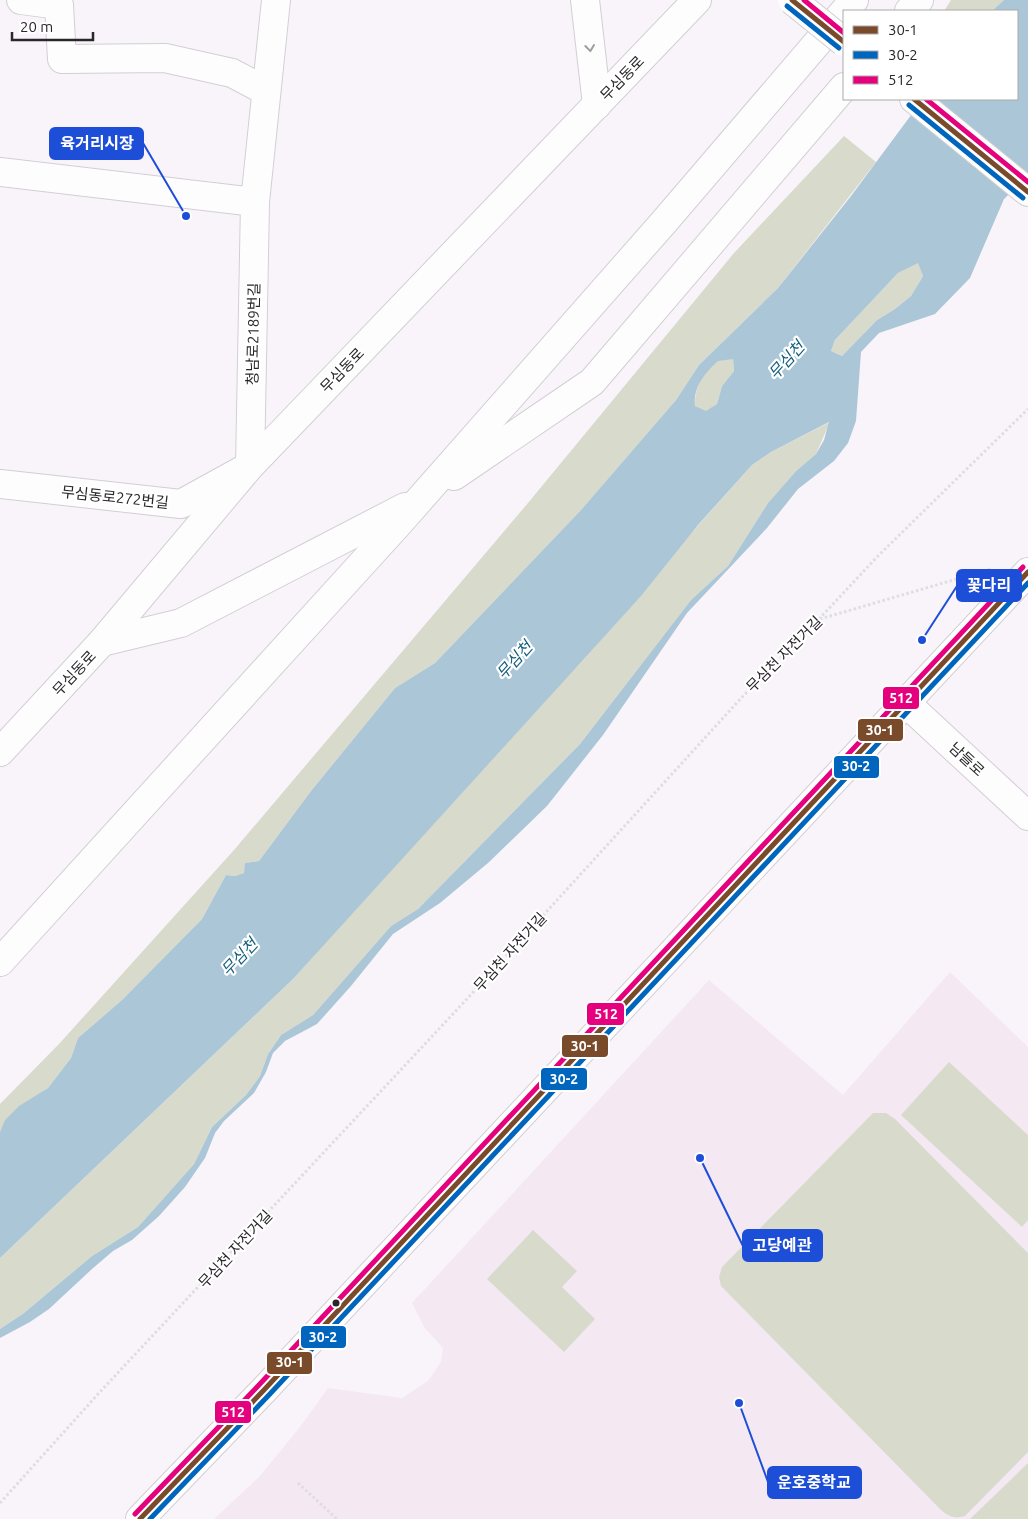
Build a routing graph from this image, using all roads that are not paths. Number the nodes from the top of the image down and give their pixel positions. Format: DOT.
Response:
graph roads {
  1 [pos="21,0"];
  2 [pos="276,0"];
  3 [pos="585,0"];
  4 [pos="697,0"];
  5 [pos="792,0"];
  6 [pos="854,0"];
  7 [pos="919,0"];
  8 [pos="845,10"];
  9 [pos="910,10"];
  10 [pos="843,13"];
  11 [pos="843,41"];
  12 [pos="843,89"];
  13 [pos="266,91"];
  14 [pos="915,100"];
  15 [pos="597,105"];
  16 [pos="0,172"];
  17 [pos="1028,192"];
  18 [pos="255,202"];
  19 [pos="250,466"];
  20 [pos="0,484"];
  21 [pos="421,498"];
  22 [pos="1028,572"];
  23 [pos="102,642"];
  24 [pos="906,703"];
  25 [pos="0,752"];
  26 [pos="1028,816"];
  27 [pos="0,962"];
  28 [pos="140,1519"];
  1 -- 13 [label="street"];
  2 -- 13 [label="street, 청남로2189번길"];
  3 -- 15 [label="street, one-way"];
  4 -- 15 [label="street, 무심동로"];
  5 -- 11 [label="street, bridge"];
  6 -- 8 [label="street"];
  7 -- 9 [label="street"];
  10 -- 21 [label="street"];
  12 -- 21 [label="street"];
  13 -- 18 [label="street, 청남로2189번길"];
  14 -- 17 [label="street"];
  15 -- 19 [label="street, 무심동로"];
  16 -- 18 [label="street"];
  18 -- 19 [label="street, 청남로2189번길"];
  19 -- 20 [label="street, 무심동로272번길"];
  19 -- 23 [label="street, 무심동로"];
  21 -- 23 [label="street"];
  21 -- 27 [label="street"];
  22 -- 24 [label="street"];
  23 -- 25 [label="street, 무심동로"];
  24 -- 26 [label="street, 남들로"];
  24 -- 28 [label="street"];
}
